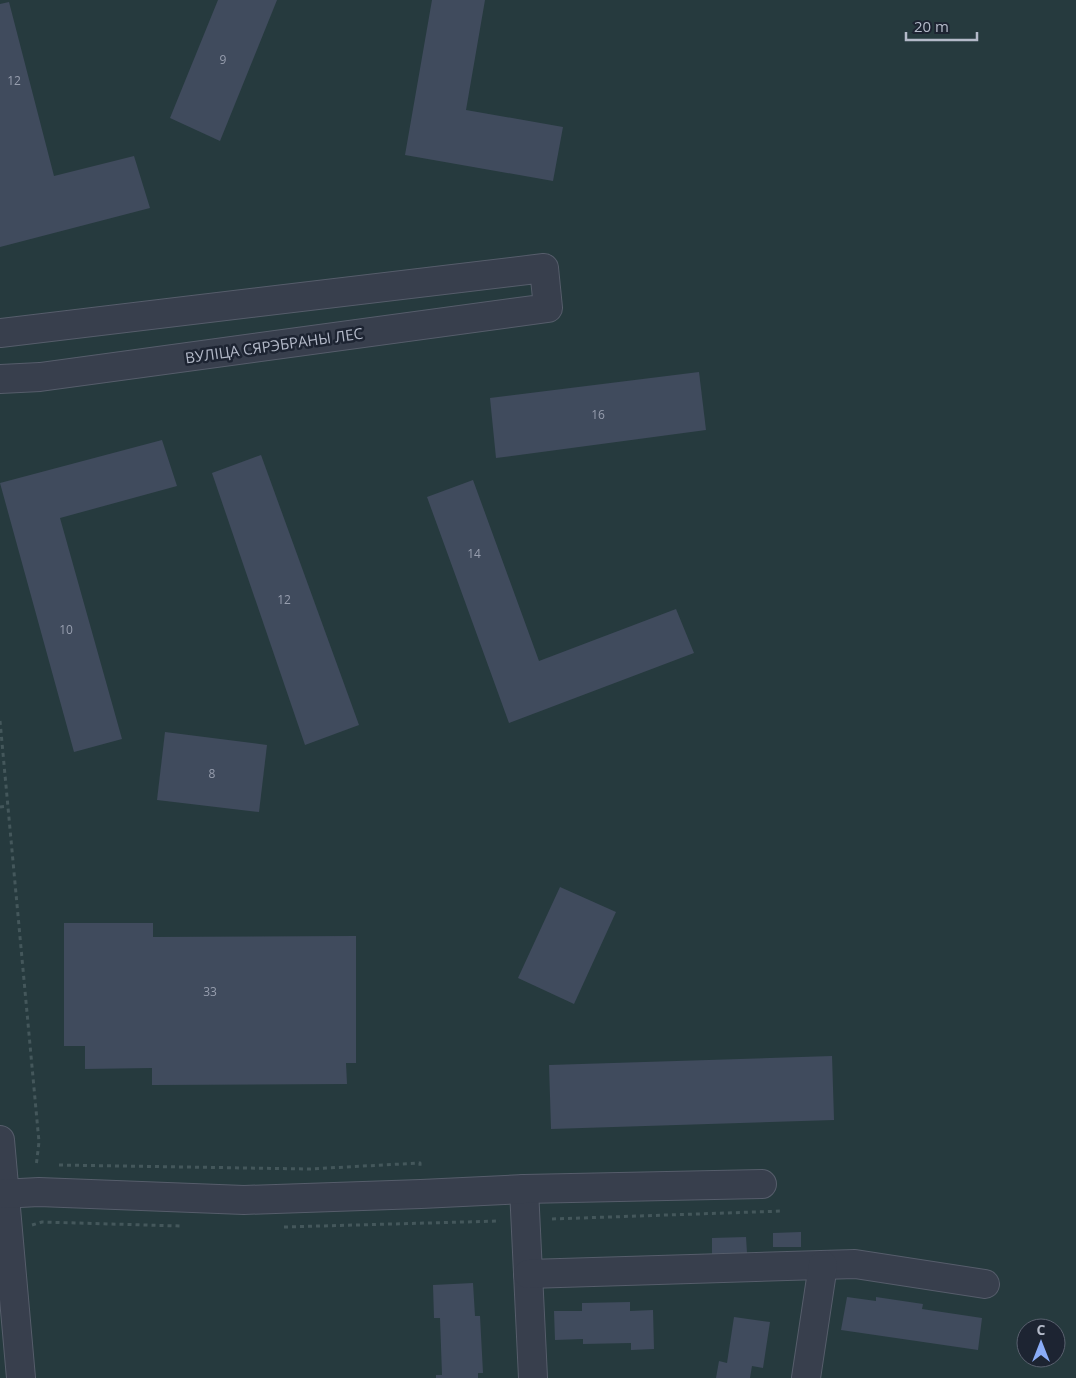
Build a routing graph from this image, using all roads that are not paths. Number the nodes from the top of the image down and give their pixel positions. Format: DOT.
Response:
graph roads {
  1 [pos="0,333"];
  2 [pos="0,380"];
  3 [pos="0,1140"];
  4 [pos="762,1184"];
  5 [pos="524,1189"];
  6 [pos="3,1194"];
  7 [pos="823,1265"];
  8 [pos="528,1274"];
  9 [pos="985,1284"];
  10 [pos="21,1378"];
  11 [pos="533,1378"];
  12 [pos="806,1378"];
  1 -- 2 [label="street, ВУЛІЦА СЯРЭБРАНЫ ЛЕС"];
  3 -- 6 [label="street"];
  4 -- 5 [label="street"];
  5 -- 6 [label="street"];
  5 -- 8 [label="street"];
  6 -- 10 [label="street"];
  7 -- 8 [label="street"];
  7 -- 9 [label="street"];
  7 -- 12 [label="street"];
  8 -- 11 [label="street"];
}
